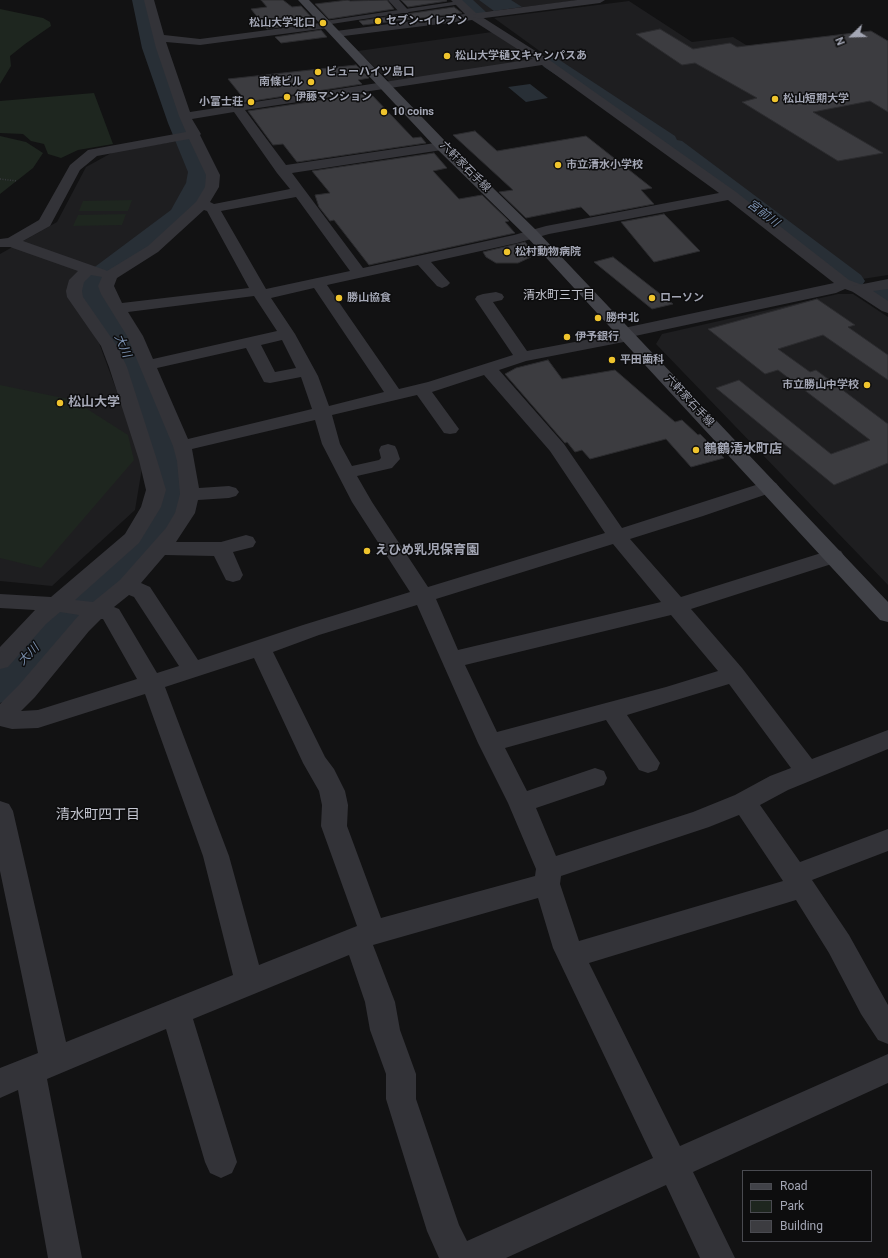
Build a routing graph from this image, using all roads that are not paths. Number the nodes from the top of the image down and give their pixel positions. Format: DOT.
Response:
graph roads {
  1 [pos="149,0"];
  2 [pos="303,0"];
  3 [pos="392,0"];
  4 [pos="600,0"];
  5 [pos="457,2"];
  6 [pos="404,11"];
  7 [pos="478,16"];
  8 [pos="329,28"];
  9 [pos="160,38"];
  10 [pos="544,61"];
  11 [pos="384,86"];
  12 [pos="237,108"];
  13 [pos="185,116"];
  14 [pos="193,134"];
  15 [pos="442,146"];
  16 [pos="282,170"];
  17 [pos="298,192"];
  18 [pos="731,195"];
  19 [pos="208,206"];
  20 [pos="532,234"];
  21 [pos="5,243"];
  22 [pos="421,260"];
  23 [pos="99,273"];
  24 [pos="360,274"];
  25 [pos="318,283"];
  26 [pos="442,283"];
  27 [pos="844,283"];
  28 [pos="888,284"];
  29 [pos="859,289"];
  30 [pos="260,293"];
  31 [pos="496,297"];
  32 [pos="118,308"];
  33 [pos="888,308"];
  34 [pos="287,334"];
  35 [pos="626,335"];
  36 [pos="251,342"];
  37 [pos="523,357"];
  38 [pos="147,365"];
  39 [pos="488,369"];
  40 [pos="306,371"];
  41 [pos="421,389"];
  42 [pos="395,395"];
  43 [pos="322,412"];
  44 [pos="450,429"];
  45 [pos="182,446"];
  46 [pos="388,450"];
  47 [pos="346,473"];
  48 [pos="769,487"];
  49 [pos="229,492"];
  50 [pos="190,494"];
  51 [pos="616,536"];
  52 [pos="246,542"];
  53 [pos="160,548"];
  54 [pos="221,549"];
  55 [pos="834,556"];
  56 [pos="233,575"];
  57 [pos="127,585"];
  58 [pos="424,595"];
  59 [pos="0,601"];
  60 [pos="57,605"];
  61 [pos="676,606"];
  62 [pos="92,609"];
  63 [pos="888,615"];
  64 [pos="260,648"];
  65 [pos="451,660"];
  66 [pos="0,661"];
  67 [pos="194,670"];
  68 [pos="734,674"];
  69 [pos="151,684"];
  70 [pos="612,710"];
  71 [pos="2,716"];
  72 [pos="888,739"];
  73 [pos="490,743"];
  74 [pos="648,763"];
  75 [pos="808,772"];
  76 [pos="595,778"];
  77 [pos="744,802"];
  78 [pos="522,803"];
  79 [pos="0,811"];
  80 [pos="888,840"];
  81 [pos="548,877"];
  82 [pos="798,881"];
  83 [pos="365,935"];
  84 [pos="572,956"];
  85 [pos="249,982"];
  86 [pos="176,1012"];
  87 [pos="888,1030"];
  88 [pos="42,1066"];
  89 [pos="888,1068"];
  90 [pos="0,1083"];
  91 [pos="221,1162"];
  92 [pos="673,1164"];
  93 [pos="65,1258"];
  94 [pos="457,1258"];
  95 [pos="468,1258"];
  96 [pos="718,1258"];
  1 -- 9 [label="street"];
  2 -- 8 [label="main road, 六軒家石手線"];
  3 -- 6 [label="street"];
  4 -- 7 [label="street"];
  5 -- 6 [label="lane"];
  5 -- 7 [label="street"];
  6 -- 8 [label="lane"];
  7 -- 8 [label="street"];
  7 -- 10 [label="street"];
  8 -- 9 [label="street"];
  8 -- 11 [label="main road, 六軒家石手線"];
  9 -- 13 [label="street"];
  10 -- 11 [label="street"];
  10 -- 18 [label="street"];
  11 -- 12 [label="street"];
  11 -- 15 [label="main road, 六軒家石手線"];
  12 -- 13 [label="street"];
  12 -- 16 [label="street"];
  13 -- 14 [label="street"];
  14 -- 19 [label="street"];
  14 -- 21 [label="street"];
  15 -- 16 [label="street"];
  15 -- 20 [label="main road, 六軒家石手線"];
  16 -- 17 [label="street"];
  17 -- 19 [label="street"];
  17 -- 24 [label="street"];
  18 -- 20 [label="street"];
  18 -- 27 [label="street"];
  19 -- 23 [label="street"];
  19 -- 30 [label="street"];
  20 -- 22 [label="street"];
  20 -- 35 [label="main road, 六軒家石手線"];
  21 -- 23 [label="street"];
  22 -- 24 [label="street"];
  22 -- 26 [label="street"];
  23 -- 32 [label="street"];
  23 -- 60 [label="street"];
  24 -- 25 [label="street"];
  25 -- 30 [label="street"];
  25 -- 42 [label="street"];
  27 -- 29 [label="street"];
  27 -- 35 [label="street"];
  28 -- 29 [label="street"];
  29 -- 33 [label="street"];
  30 -- 32 [label="street"];
  30 -- 34 [label="street"];
  31 -- 37 [label="street"];
  32 -- 38 [label="street"];
  34 -- 36 [label="street"];
  34 -- 40 [label="street"];
  35 -- 37 [label="street"];
  35 -- 48 [label="main road, 六軒家石手線"];
  36 -- 38 [label="street"];
  36 -- 40 [label="street"];
  37 -- 39 [label="street"];
  38 -- 45 [label="street"];
  39 -- 41 [label="street"];
  39 -- 51 [label="street"];
  40 -- 43 [label="street"];
  41 -- 42 [label="street"];
  41 -- 44 [label="street"];
  42 -- 43 [label="street"];
  43 -- 45 [label="street"];
  43 -- 47 [label="street"];
  45 -- 50 [label="street"];
  46 -- 47 [label="street"];
  47 -- 58 [label="street"];
  48 -- 51 [label="street"];
  48 -- 55 [label="main road, 六軒家石手線"];
  49 -- 50 [label="street"];
  50 -- 53 [label="street"];
  51 -- 58 [label="street"];
  51 -- 61 [label="street"];
  52 -- 54 [label="street"];
  53 -- 54 [label="street"];
  53 -- 57 [label="street"];
  54 -- 56 [label="street"];
  55 -- 61 [label="street"];
  55 -- 63 [label="main road, 六軒家石手線"];
  57 -- 62 [label="street"];
  57 -- 67 [label="street"];
  58 -- 64 [label="street"];
  58 -- 65 [label="street"];
  59 -- 60 [label="street"];
  60 -- 62 [label="street"];
  60 -- 66 [label="street"];
  61 -- 65 [label="street"];
  61 -- 68 [label="street"];
  62 -- 69 [label="street"];
  62 -- 71 [label="street"];
  64 -- 67 [label="street"];
  64 -- 83 [label="street"];
  65 -- 73 [label="street"];
  67 -- 69 [label="street"];
  68 -- 70 [label="street"];
  68 -- 75 [label="street"];
  69 -- 71 [label="street"];
  69 -- 85 [label="street"];
  70 -- 73 [label="street"];
  70 -- 74 [label="street"];
  72 -- 75 [label="street"];
  73 -- 78 [label="street"];
  75 -- 77 [label="street"];
  76 -- 78 [label="street"];
  77 -- 81 [label="street"];
  77 -- 82 [label="street"];
  78 -- 81 [label="street"];
  79 -- 88 [label="street"];
  80 -- 82 [label="street"];
  81 -- 83 [label="street"];
  81 -- 84 [label="street"];
  82 -- 84 [label="street"];
  82 -- 87 [label="street"];
  83 -- 85 [label="street"];
  83 -- 94 [label="street"];
  84 -- 92 [label="street"];
  85 -- 86 [label="street"];
  86 -- 88 [label="street"];
  86 -- 91 [label="street"];
  88 -- 90 [label="street"];
  88 -- 93 [label="street"];
  89 -- 92 [label="street"];
  92 -- 95 [label="street"];
  92 -- 96 [label="street"];
}
